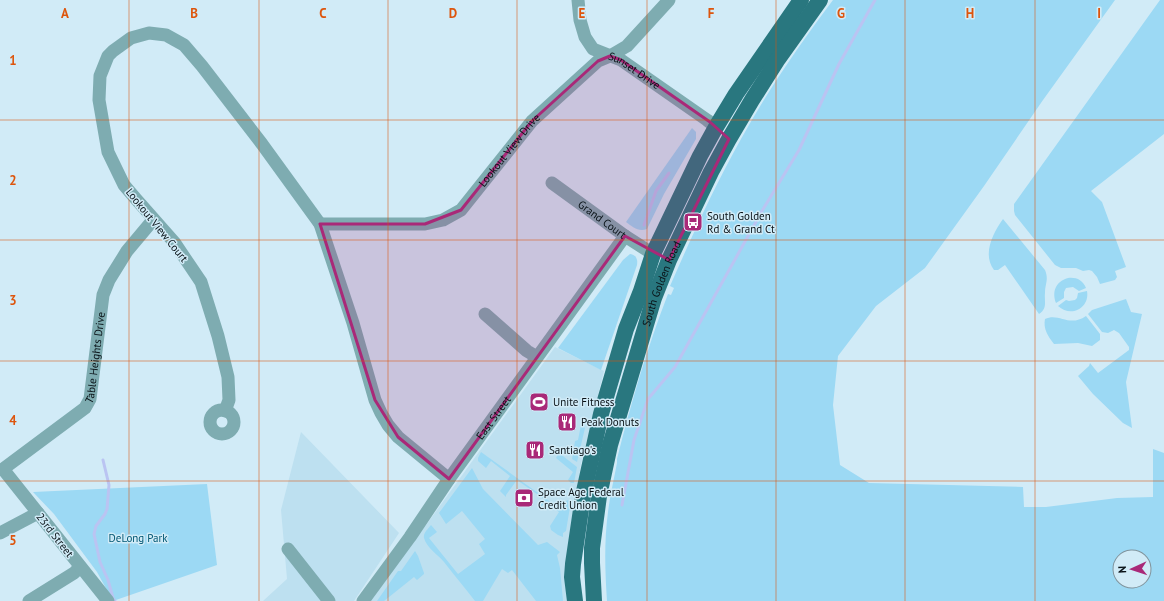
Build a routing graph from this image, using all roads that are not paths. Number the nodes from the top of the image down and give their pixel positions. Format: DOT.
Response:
graph roads {
  1 [pos="578,0"];
  2 [pos="669,0"];
  3 [pos="801,0"];
  4 [pos="820,0"];
  5 [pos="610,56"];
  6 [pos="716,127"];
  7 [pos="729,139"];
  8 [pos="552,183"];
  9 [pos="153,220"];
  10 [pos="320,224"];
  11 [pos="625,236"];
  12 [pos="653,254"];
  13 [pos="669,260"];
  14 [pos="485,314"];
  15 [pos="537,357"];
  16 [pos="225,410"];
  17 [pos="3,469"];
  18 [pos="449,479"];
  19 [pos="38,513"];
  20 [pos="0,533"];
  21 [pos="288,549"];
  22 [pos="80,567"];
  23 [pos="29,601"];
  24 [pos="108,601"];
  25 [pos="329,601"];
  26 [pos="363,601"];
  27 [pos="575,601"];
  28 [pos="594,601"];
  1 -- 5 [label="street, Sunset Drive"];
  2 -- 5 [label="street, Lookout View Drive"];
  3 -- 6 [label="main road, South Golden Road"];
  4 -- 7 [label="main road, South Golden Road"];
  5 -- 6 [label="street, Sunset Drive"];
  5 -- 10 [label="street, Lookout View Drive"];
  6 -- 7 [label="main road"];
  6 -- 12 [label="main road, South Golden Road"];
  7 -- 13 [label="main road, South Golden Road"];
  8 -- 11 [label="street, Grand Court"];
  9 -- 10 [label="street, Lookout View Court"];
  9 -- 16 [label="street, Lookout View Court"];
  9 -- 17 [label="street, Table Heights Drive"];
  10 -- 18 [label="street"];
  11 -- 12 [label="street, Grand Court"];
  11 -- 15 [label="street, East Street"];
  12 -- 13 [label="main road"];
  12 -- 27 [label="main road, South Golden Road"];
  13 -- 28 [label="main road, South Golden Road"];
  14 -- 15 [label="street"];
  15 -- 18 [label="street, East Street"];
  17 -- 19 [label="street, 23rd Street"];
  18 -- 26 [label="street, East Street"];
  19 -- 20 [label="street"];
  19 -- 22 [label="street, 23rd Street"];
  21 -- 25 [label="street"];
  22 -- 23 [label="street"];
  22 -- 24 [label="street, 23rd Street"];
}
